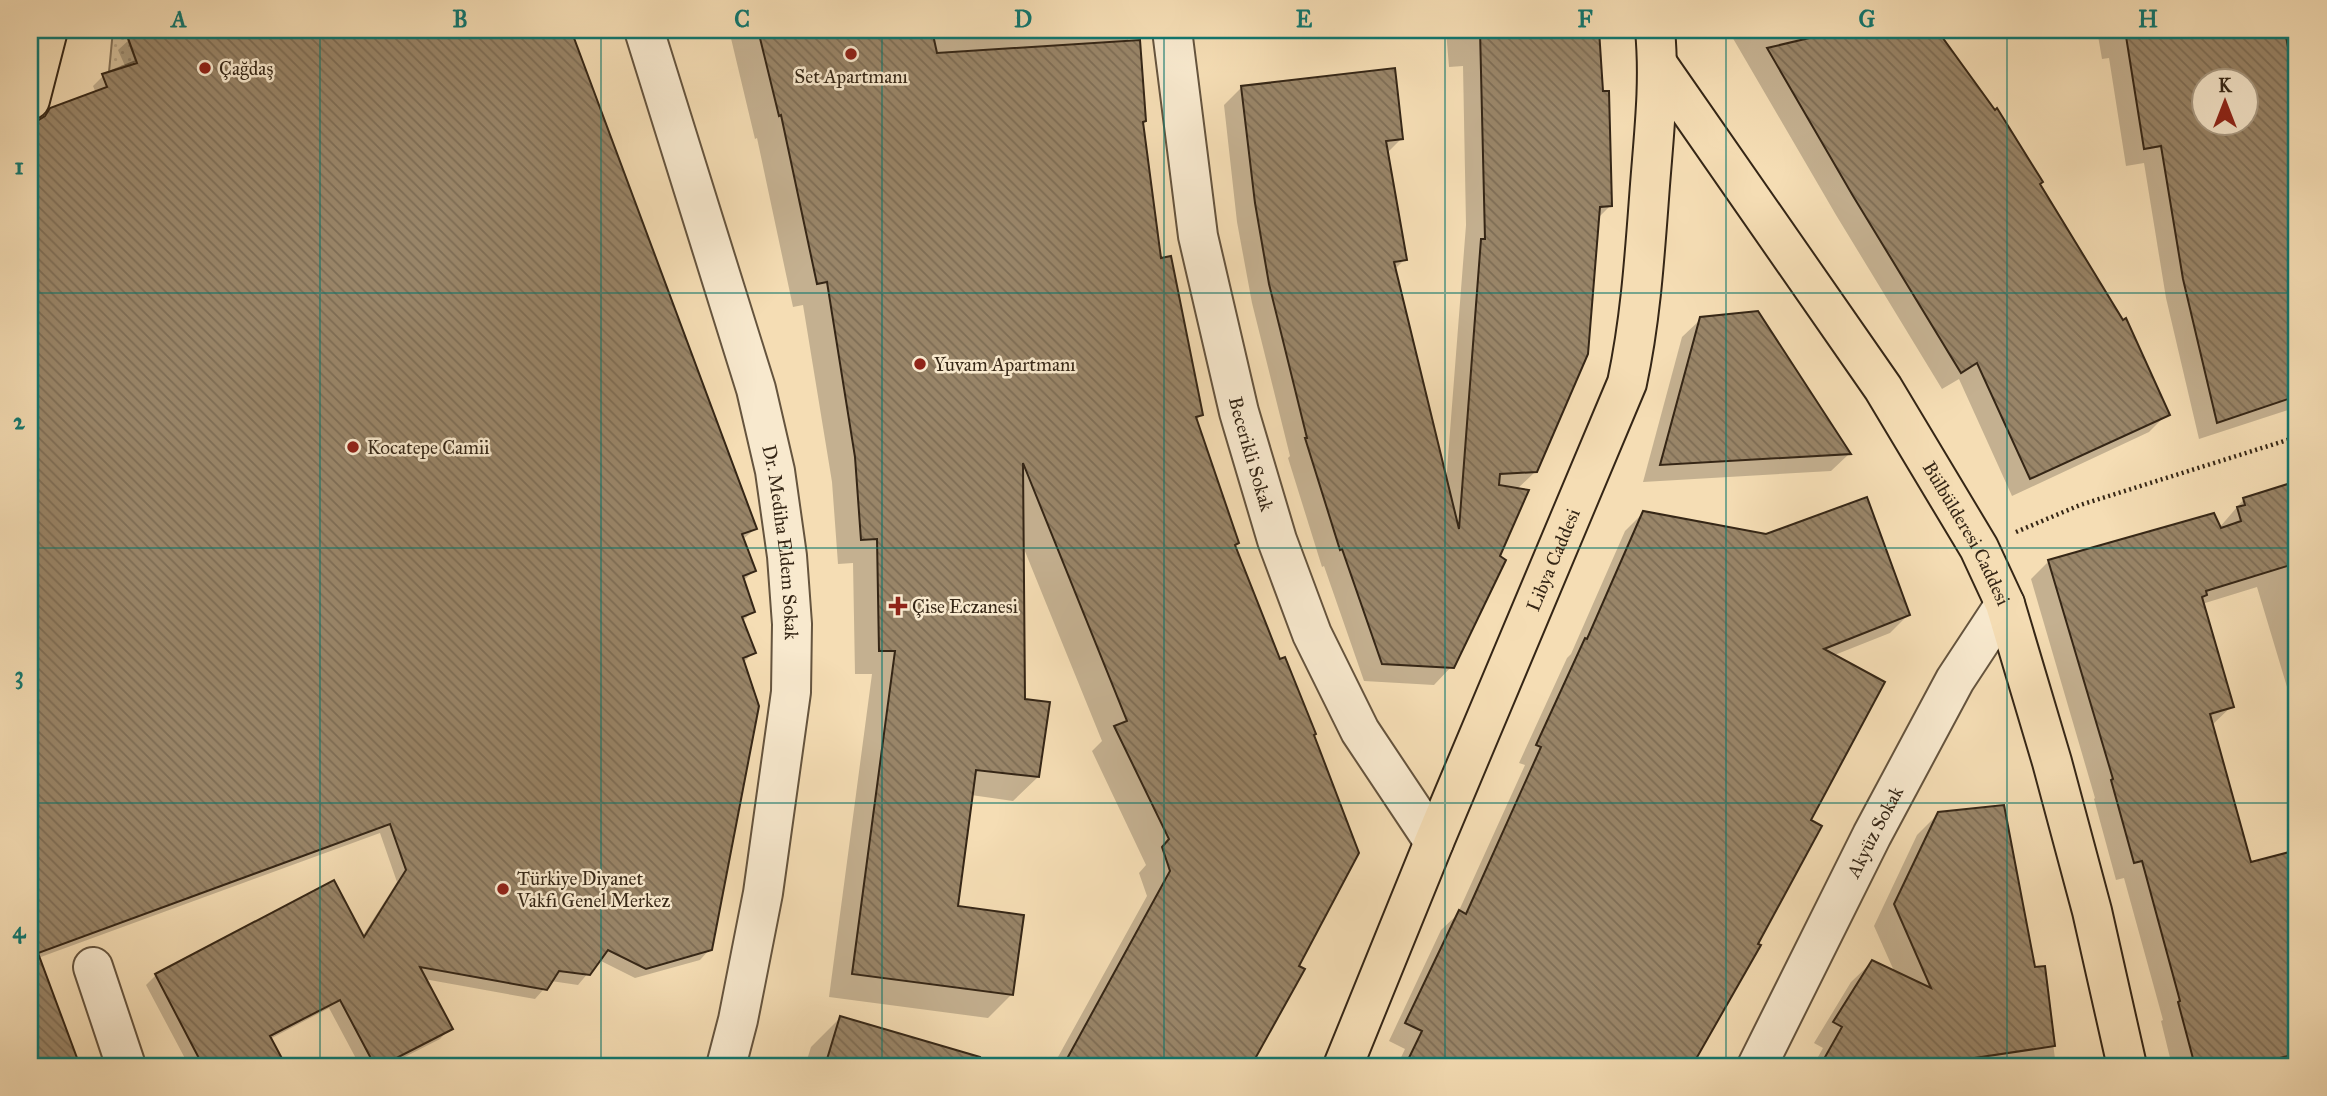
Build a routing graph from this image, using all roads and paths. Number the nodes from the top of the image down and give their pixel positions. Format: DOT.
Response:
graph roads {
  1 [pos="48,30"];
  2 [pos="644,30"];
  3 [pos="1172,30"];
  4 [pos="1657,48"];
  5 [pos="30,100"];
  6 [pos="2297,437"];
  7 [pos="1979,548"];
  8 [pos="2005,604"];
  9 [pos="1434,842"];
  10 [pos="93,967"];
  11 [pos="123,1066"];
  12 [pos="726,1066"];
  13 [pos="1343,1066"];
  14 [pos="1757,1066"];
  15 [pos="2127,1066"];
  1 -- 5 [label="main road"];
  2 -- 12 [label="street, Dr. Mediha Eldem Sokak"];
  3 -- 9 [label="street, Becerikli Sokak"];
  4 -- 7 [label="main road, Bülbülderesi Caddesi"];
  4 -- 9 [label="main road, Libya Caddesi"];
  6 -- 7 [label="path"];
  7 -- 8 [label="main road, Bülbülderesi Caddesi"];
  8 -- 14 [label="street, Akyüz Sokak"];
  8 -- 15 [label="main road, Bülbülderesi Caddesi"];
  9 -- 13 [label="main road, Libya Caddesi"];
  10 -- 11 [label="street"];
}
